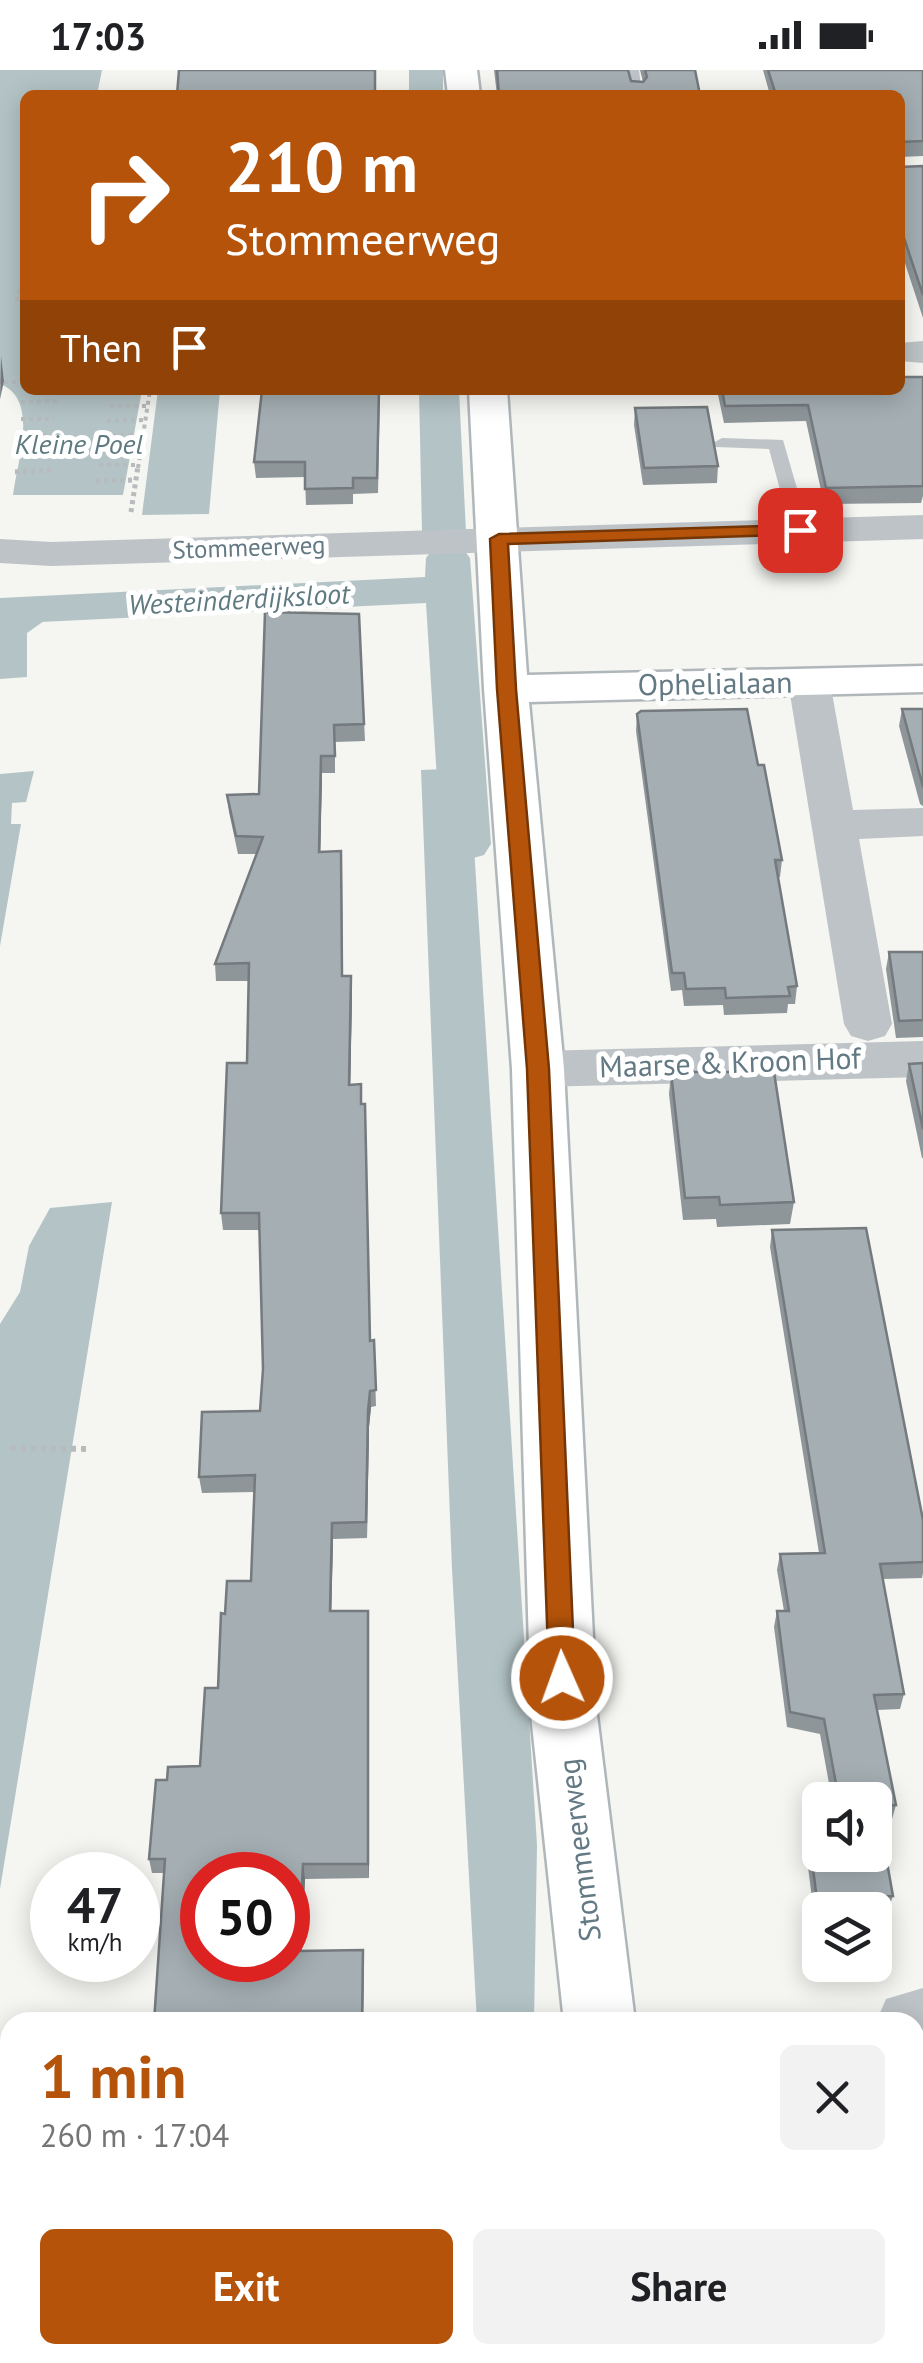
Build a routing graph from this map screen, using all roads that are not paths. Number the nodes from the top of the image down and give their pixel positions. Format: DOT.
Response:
graph roads {
  1 [pos="488,395"];
  2 [pos="722,443"];
  3 [pos="923,526"];
  4 [pos="800,530"];
  5 [pos="499,539"];
  6 [pos="0,552"];
  7 [pos="923,679"];
  8 [pos="808,682"];
  9 [pos="506,689"];
  10 [pos="923,822"];
  11 [pos="834,824"];
  12 [pos="868,1024"];
  13 [pos="923,1059"];
  14 [pos="538,1069"];
  15 [pos="599,2012"];
  1 -- 5 [label="main road, Stommeerweg"];
  2 -- 4 [label="lane"];
  3 -- 4 [label="street, Stommeerweg"];
  4 -- 5 [label="street, Stommeerweg"];
  5 -- 6 [label="street, Stommeerweg"];
  5 -- 9 [label="main road, Stommeerweg"];
  7 -- 8 [label="main road, Ophelialaan"];
  8 -- 9 [label="main road, Ophelialaan"];
  8 -- 11 [label="street, Maarse & Kroon Hof"];
  9 -- 14 [label="main road, Stommeerweg"];
  10 -- 11 [label="street"];
  11 -- 12 [label="street, Maarse & Kroon Hof"];
  13 -- 14 [label="street, Maarse & Kroon Hof"];
  14 -- 15 [label="main road, Stommeerweg"];
}
